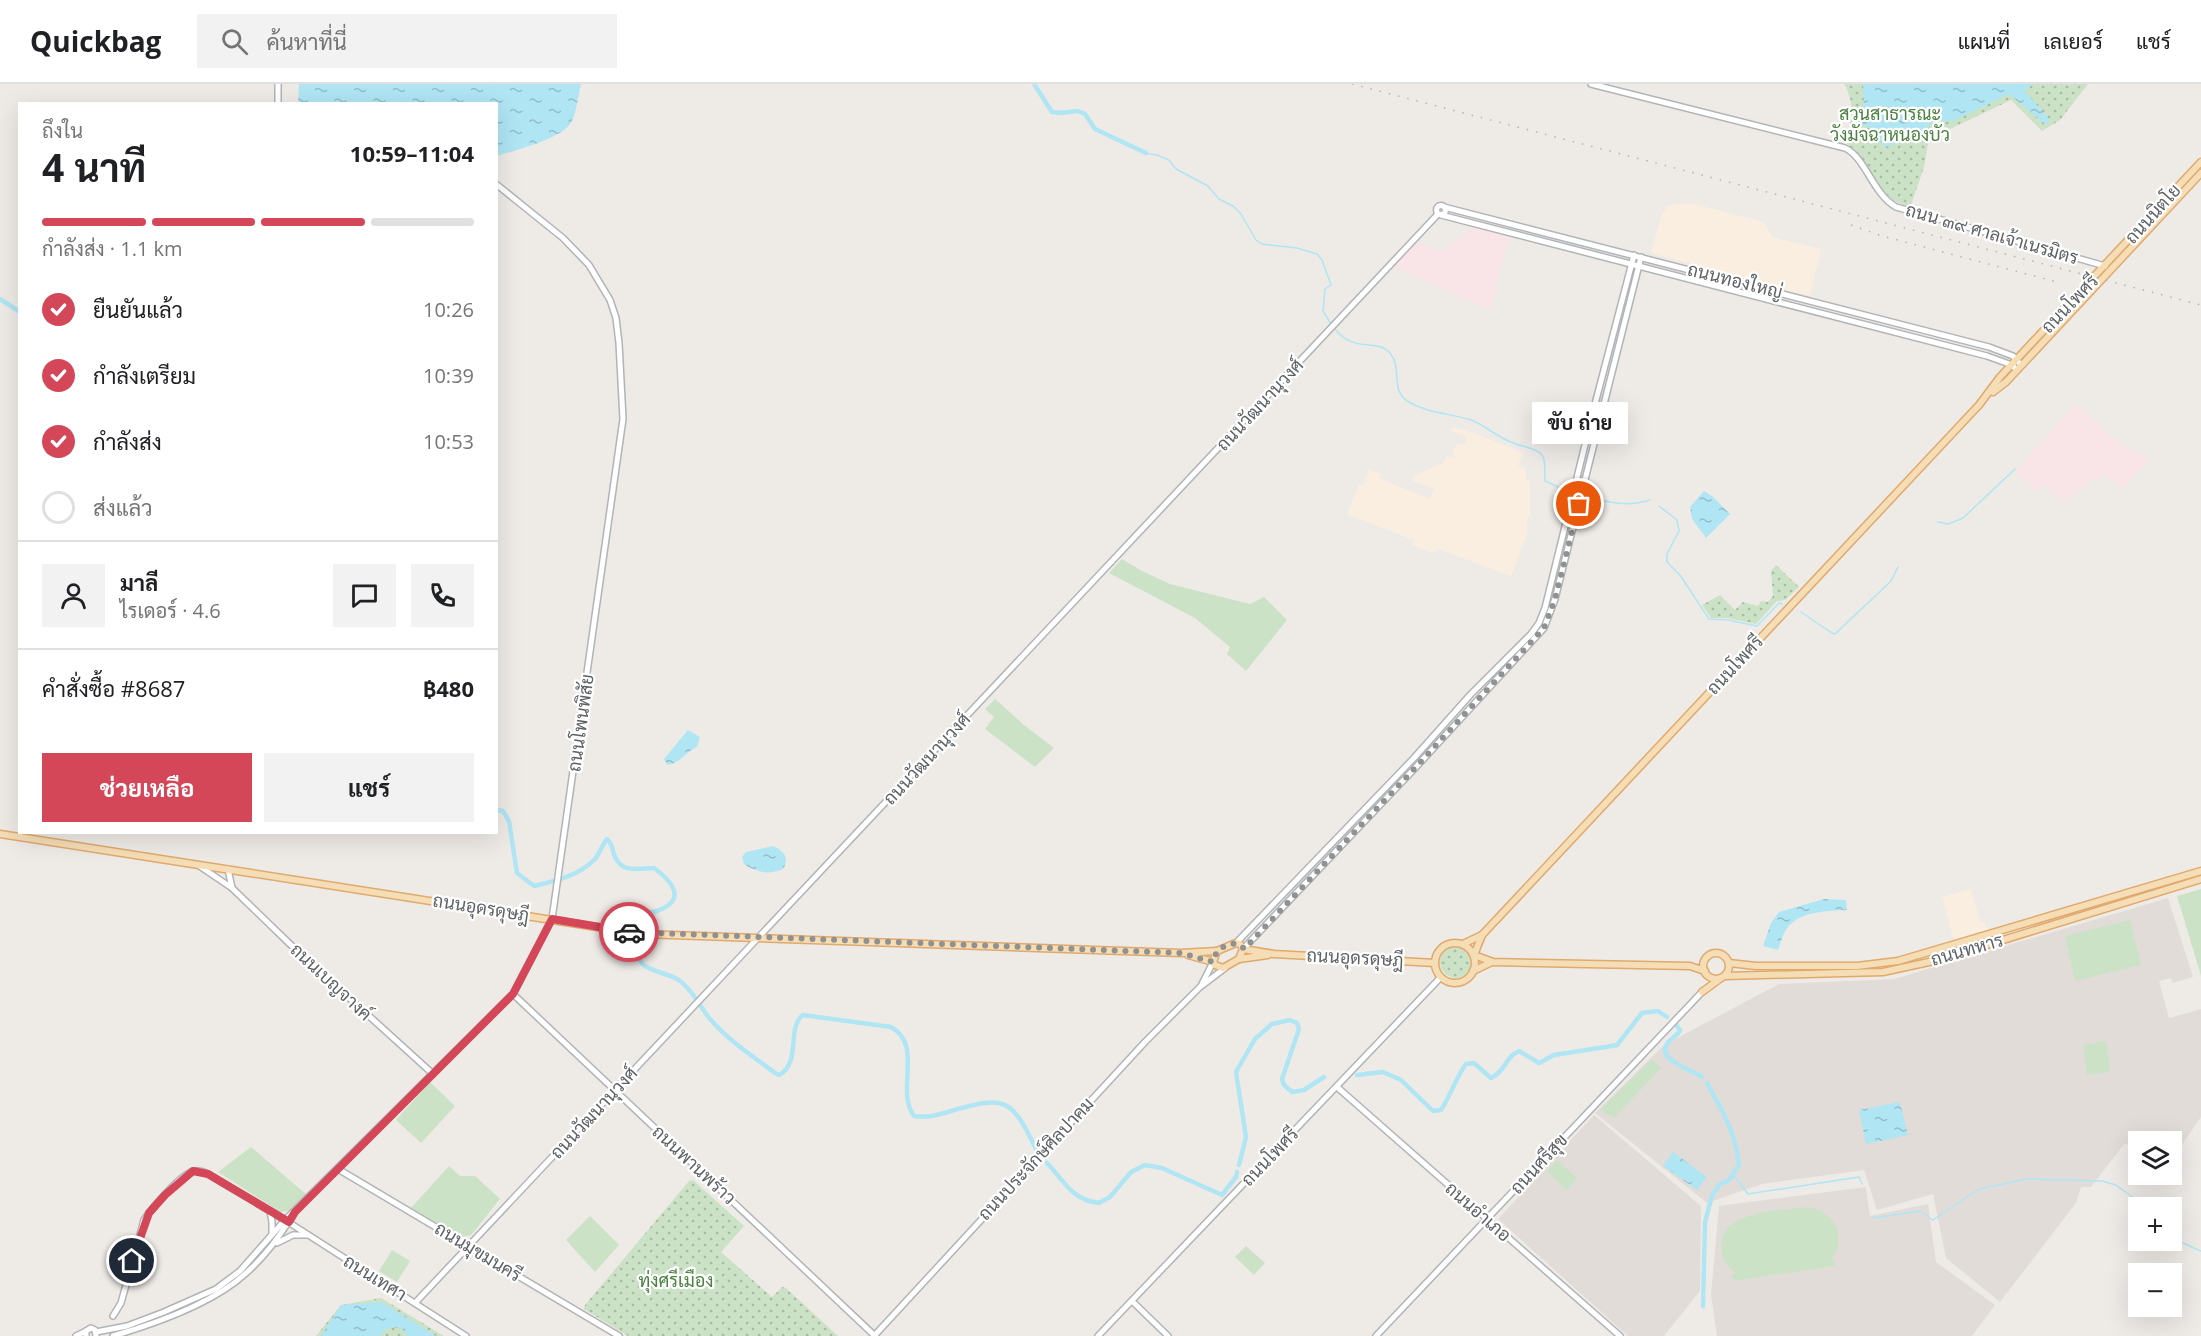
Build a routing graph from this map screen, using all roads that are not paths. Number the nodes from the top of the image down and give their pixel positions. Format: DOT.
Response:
graph roads {
  1 [pos="278,84"];
  2 [pos="1591,84"];
  3 [pos="278,102"];
  4 [pos="2201,162"];
  5 [pos="2201,173"];
  6 [pos="498,186"];
  7 [pos="2175,196"];
  8 [pos="1467,212"];
  9 [pos="1440,214"];
  10 [pos="1465,220"];
  11 [pos="1634,255"];
  12 [pos="1641,257"];
  13 [pos="1632,263"];
  14 [pos="1639,265"];
  15 [pos="2108,269"];
  16 [pos="1610,343"];
  17 [pos="1618,346"];
  18 [pos="1989,347"];
  19 [pos="2034,351"];
  20 [pos="1987,356"];
  21 [pos="1606,358"];
  22 [pos="1615,360"];
  23 [pos="2017,365"];
  24 [pos="2006,382"];
  25 [pos="1988,396"];
  26 [pos="1587,434"];
  27 [pos="1596,436"];
  28 [pos="1571,502"];
  29 [pos="1579,504"];
  30 [pos="1558,559"];
  31 [pos="1564,562"];
  32 [pos="1498,666"];
  33 [pos="1504,671"];
  34 [pos="1423,749"];
  35 [pos="1428,754"];
  36 [pos="0,834"];
  37 [pos="1333,843"];
  38 [pos="1340,847"];
  39 [pos="197,865"];
  40 [pos="228,869"];
  41 [pos="2201,872"];
  42 [pos="2201,879"];
  43 [pos="232,888"];
  44 [pos="1267,911"];
  45 [pos="1273,918"];
  46 [pos="552,919"];
  47 [pos="1482,935"];
  48 [pos="758,938"];
  49 [pos="1236,943"];
  50 [pos="1463,944"];
  51 [pos="1244,949"];
  52 [pos="1217,951"];
  53 [pos="1181,953"];
  54 [pos="1275,954"];
  55 [pos="1474,955"];
  56 [pos="1707,958"];
  57 [pos="1239,959"];
  58 [pos="1213,962"];
  59 [pos="1493,962"];
  60 [pos="1435,963"];
  61 [pos="1729,963"];
  62 [pos="1690,966"];
  63 [pos="1227,967"];
  64 [pos="1473,971"];
  65 [pos="1706,973"];
  66 [pos="1441,977"];
  67 [pos="1723,977"];
  68 [pos="1200,987"];
  69 [pos="1702,992"];
  70 [pos="513,994"];
  71 [pos="433,1074"];
  72 [pos="1336,1087"];
  73 [pos="615,1090"];
  74 [pos="338,1169"];
  75 [pos="270,1211"];
  76 [pos="1487,1220"];
  77 [pos="287,1221"];
  78 [pos="307,1235"];
  79 [pos="270,1243"];
  80 [pos="468,1246"];
  81 [pos="1132,1301"];
  82 [pos="415,1303"];
  83 [pos="113,1316"];
  84 [pos="86,1333"];
  85 [pos="96,1334"];
  86 [pos="76,1336"];
  87 [pos="113,1336"];
  88 [pos="466,1336"];
  89 [pos="619,1336"];
  90 [pos="875,1336"];
  91 [pos="1098,1336"];
  92 [pos="1168,1336"];
  93 [pos="1376,1336"];
  94 [pos="1620,1336"];
  1 -- 3 [label="street"];
  2 -- 15 [label="street, ถนน ๓๙ ศาลเจ้าเนรมิตร"];
  4 -- 7 [label="main road, ถนนนิตโย"];
  5 -- 7 [label="main road, ถนนนิตโย"];
  6 -- 46 [label="street, ถนนโพนพิสัย"];
  7 -- 15 [label="main road, ถนนนิตโย"];
  8 -- 9 [label="street, ถนนทองใหญ่"];
  8 -- 10 [label="street"];
  8 -- 11 [label="street, ถนนทองใหญ่"];
  9 -- 10 [label="street, ถนนทองใหญ่"];
  9 -- 48 [label="street, ถนนวัฒนานุวงศ์"];
  10 -- 13 [label="street, ถนนทองใหญ่"];
  11 -- 12 [label="street, ถนนทองใหญ่"];
  11 -- 13 [label="street"];
  12 -- 14 [label="street"];
  12 -- 18 [label="street, ถนนทองใหญ่"];
  13 -- 14 [label="street, ถนนทองใหญ่"];
  13 -- 16 [label="street"];
  14 -- 17 [label="street"];
  14 -- 20 [label="street, ถนนทองใหญ่"];
  15 -- 19 [label="main road, ถนนโพศรี"];
  15 -- 23 [label="main road, ถนนโพศรี"];
  16 -- 17 [label="street"];
  16 -- 21 [label="street"];
  17 -- 22 [label="street"];
  18 -- 20 [label="street"];
  18 -- 23 [label="street, ถนนทองใหญ่"];
  19 -- 23 [label="main road, ถนนโพศรี"];
  19 -- 24 [label="main road"];
  20 -- 23 [label="street, ถนนทองใหญ่"];
  21 -- 22 [label="street"];
  21 -- 26 [label="street"];
  22 -- 27 [label="street"];
  23 -- 24 [label="main road, ถนนโพศรี"];
  23 -- 25 [label="main road, ถนนโพศรี"];
  24 -- 25 [label="main road, ถนนโพศรี"];
  25 -- 47 [label="main road, ถนนโพศรี"];
  26 -- 27 [label="street"];
  26 -- 28 [label="street"];
  27 -- 29 [label="street"];
  28 -- 29 [label="street"];
  28 -- 30 [label="street"];
  29 -- 31 [label="street"];
  30 -- 31 [label="street"];
  30 -- 32 [label="street"];
  31 -- 33 [label="street"];
  32 -- 33 [label="street"];
  32 -- 34 [label="street"];
  33 -- 35 [label="street"];
  34 -- 35 [label="street"];
  34 -- 37 [label="street"];
  35 -- 38 [label="street"];
  36 -- 39 [label="main road, ถนนอุดรดุษฎี"];
  37 -- 38 [label="street"];
  37 -- 44 [label="street"];
  38 -- 45 [label="street"];
  39 -- 40 [label="main road, ถนนอุดรดุษฎี"];
  39 -- 43 [label="street, ถนนเบญจางค์"];
  40 -- 43 [label="street"];
  40 -- 46 [label="main road, ถนนอุดรดุษฎี"];
  41 -- 61 [label="main road, ถนนทหาร"];
  42 -- 67 [label="main road, ถนนทหาร"];
  43 -- 71 [label="street, ถนนเบญจางค์"];
  44 -- 45 [label="street"];
  44 -- 49 [label="street"];
  45 -- 51 [label="street"];
  46 -- 48 [label="main road, ถนนอุดรดุษฎี"];
  46 -- 70 [label="street, ถนนโพนพิสัย"];
  47 -- 50 [label="main road, ถนนโพศรี"];
  47 -- 55 [label="main road, ถนนโพศรี"];
  48 -- 53 [label="main road, ถนนอุดรดุษฎี"];
  48 -- 73 [label="street, ถนนวัฒนานุวงศ์"];
  49 -- 51 [label="main road"];
  49 -- 52 [label="main road, ถนนอุดรดุษฎี"];
  50 -- 55 [label="main road"];
  50 -- 60 [label="main road"];
  51 -- 54 [label="main road, ถนนอุดรดุษฎี"];
  51 -- 57 [label="main road"];
  52 -- 53 [label="main road, ถนนอุดรดุษฎี"];
  52 -- 58 [label="main road"];
  53 -- 58 [label="main road, ถนนอุดรดุษฎี"];
  54 -- 57 [label="main road, ถนนอุดรดุษฎี"];
  54 -- 60 [label="main road, ถนนอุดรดุษฎี"];
  55 -- 59 [label="main road"];
  55 -- 64 [label="main road"];
  56 -- 61 [label="main road"];
  56 -- 62 [label="main road"];
  56 -- 65 [label="main road"];
  57 -- 63 [label="main road"];
  58 -- 63 [label="main road, ถนนอุดรดุษฎี"];
  58 -- 68 [label="street"];
  59 -- 62 [label="main road"];
  59 -- 64 [label="main road"];
  60 -- 66 [label="main road"];
  61 -- 67 [label="main road"];
  62 -- 65 [label="main road"];
  63 -- 68 [label="street"];
  64 -- 66 [label="main road"];
  65 -- 67 [label="main road"];
  65 -- 69 [label="main road"];
  66 -- 72 [label="street, ถนนโพศรี"];
  67 -- 69 [label="main road"];
  68 -- 90 [label="street, ถนนประจักษ์ศิลปาคม"];
  69 -- 76 [label="street, ถนนศรีสุข"];
  70 -- 71 [label="street, ถนนโพนพิสัย"];
  70 -- 73 [label="street, ถนนพานพร้าว"];
  71 -- 74 [label="street, ถนนโพนพิสัย"];
  72 -- 76 [label="street, ถนนอำเภอ"];
  72 -- 81 [label="street, ถนนโพศรี"];
  73 -- 80 [label="street, ถนนวัฒนานุวงศ์"];
  73 -- 90 [label="street, ถนนพานพร้าว"];
  74 -- 77 [label="street, ถนนโพนพิสัย"];
  74 -- 80 [label="street, ถนนมุขมนครี"];
  75 -- 77 [label="street, ถนนเทศา"];
  75 -- 79 [label="street"];
  75 -- 83 [label="street, ถนนเทศา"];
  76 -- 93 [label="street, ถนนศรีสุข"];
  76 -- 94 [label="street, ถนนอำเภอ"];
  77 -- 78 [label="street, ถนนเทศา"];
  77 -- 79 [label="street, ถนนโพนพิสัย"];
  78 -- 79 [label="street"];
  78 -- 82 [label="street, ถนนเทศา"];
  79 -- 85 [label="street, ถนนโพนพิสัย"];
  79 -- 87 [label="street, ถนนโพนพิสัย"];
  80 -- 82 [label="street, ถนนวัฒนานุวงศ์"];
  80 -- 89 [label="street, ถนนมุขมนครี"];
  81 -- 91 [label="street, ถนนโพศรี"];
  81 -- 92 [label="street"];
  82 -- 88 [label="street, ถนนเทศา"];
  84 -- 85 [label="street"];
  84 -- 86 [label="street"];
}
